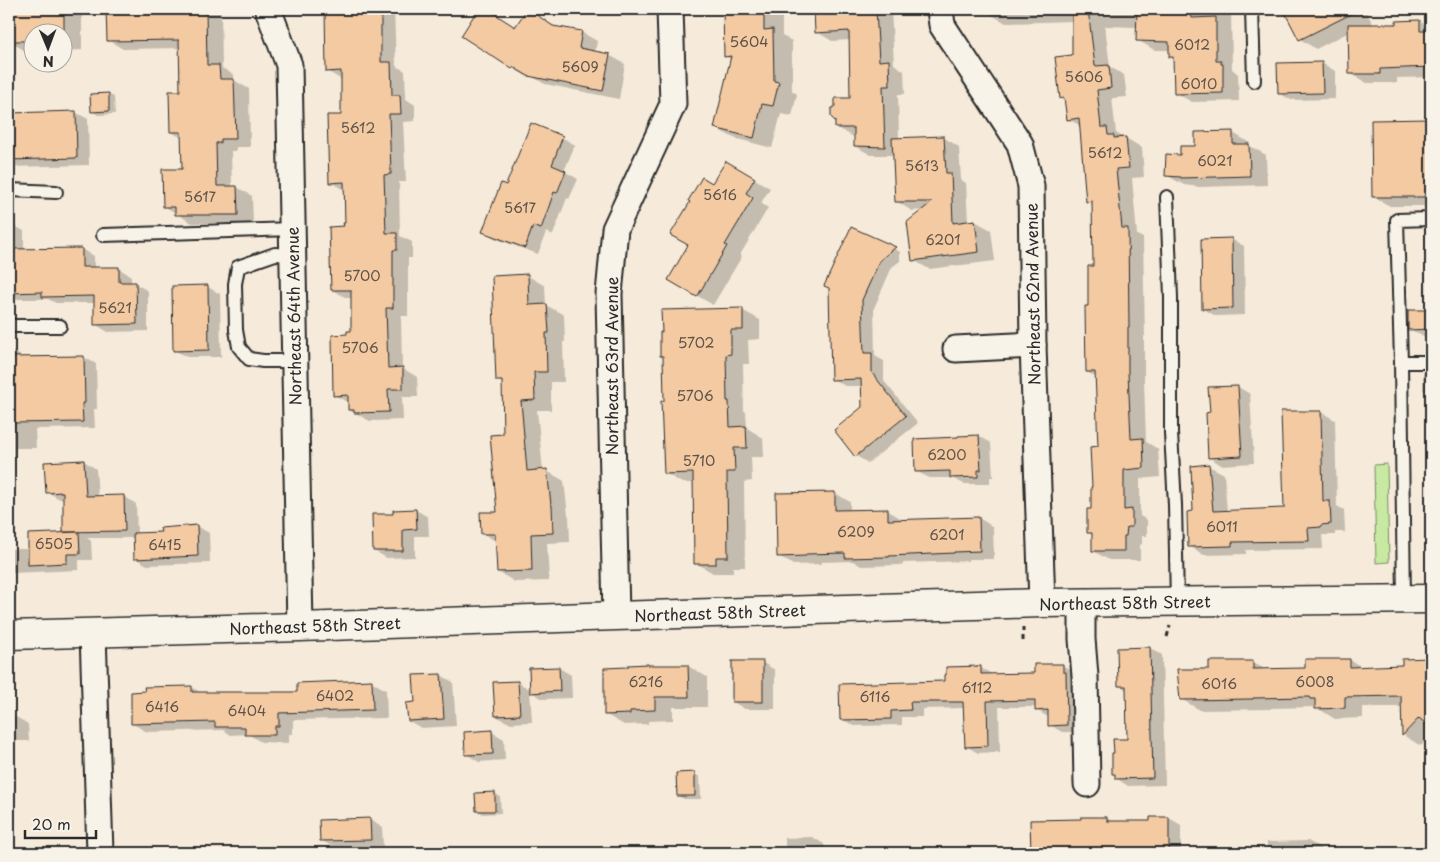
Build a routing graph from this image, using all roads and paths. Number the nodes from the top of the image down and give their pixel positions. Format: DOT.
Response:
graph roads {
  1 [pos="268,9"];
  2 [pos="670,9"];
  3 [pos="940,9"];
  4 [pos="1252,9"];
  5 [pos="1254,82"];
  6 [pos="9,190"];
  7 [pos="56,192"];
  8 [pos="1167,197"];
  9 [pos="1431,219"];
  10 [pos="292,229"];
  11 [pos="103,235"];
  12 [pos="293,255"];
  13 [pos="9,326"];
  14 [pos="60,326"];
  15 [pos="1033,345"];
  16 [pos="956,349"];
  17 [pos="295,361"];
  18 [pos="1401,362"];
  19 [pos="1431,362"];
  20 [pos="1431,599"];
  21 [pos="1404,600"];
  22 [pos="1177,602"];
  23 [pos="1082,603"];
  24 [pos="1042,604"];
  25 [pos="616,616"];
  26 [pos="300,627"];
  27 [pos="93,633"];
  28 [pos="9,635"];
  29 [pos="1087,784"];
  30 [pos="100,853"];
  1 -- 10 [label="street, Northeast 64th Avenue"];
  2 -- 25 [label="street, Northeast 63rd Avenue"];
  3 -- 15 [label="street, Northeast 62nd Avenue"];
  4 -- 5 [label="lane"];
  6 -- 7 [label="lane"];
  8 -- 22 [label="lane"];
  9 -- 18 [label="lane"];
  10 -- 11 [label="lane"];
  10 -- 12 [label="street, Northeast 64th Avenue"];
  12 -- 17 [label="street, Northeast 64th Avenue"];
  12 -- 17 [label="lane"];
  13 -- 14 [label="lane"];
  15 -- 16 [label="street"];
  15 -- 24 [label="street, Northeast 62nd Avenue"];
  17 -- 26 [label="street, Northeast 64th Avenue"];
  18 -- 19 [label="lane"];
  18 -- 21 [label="lane"];
  20 -- 21 [label="street, Northeast 58th Street"];
  21 -- 22 [label="street, Northeast 58th Street"];
  22 -- 23 [label="street, Northeast 58th Street"];
  23 -- 24 [label="street, Northeast 58th Street"];
  23 -- 29 [label="street"];
  24 -- 25 [label="street, Northeast 58th Street"];
  25 -- 26 [label="street, Northeast 58th Street"];
  26 -- 27 [label="street, Northeast 58th Street"];
  27 -- 28 [label="street, Northeast 58th Street"];
  27 -- 30 [label="street"];
}
